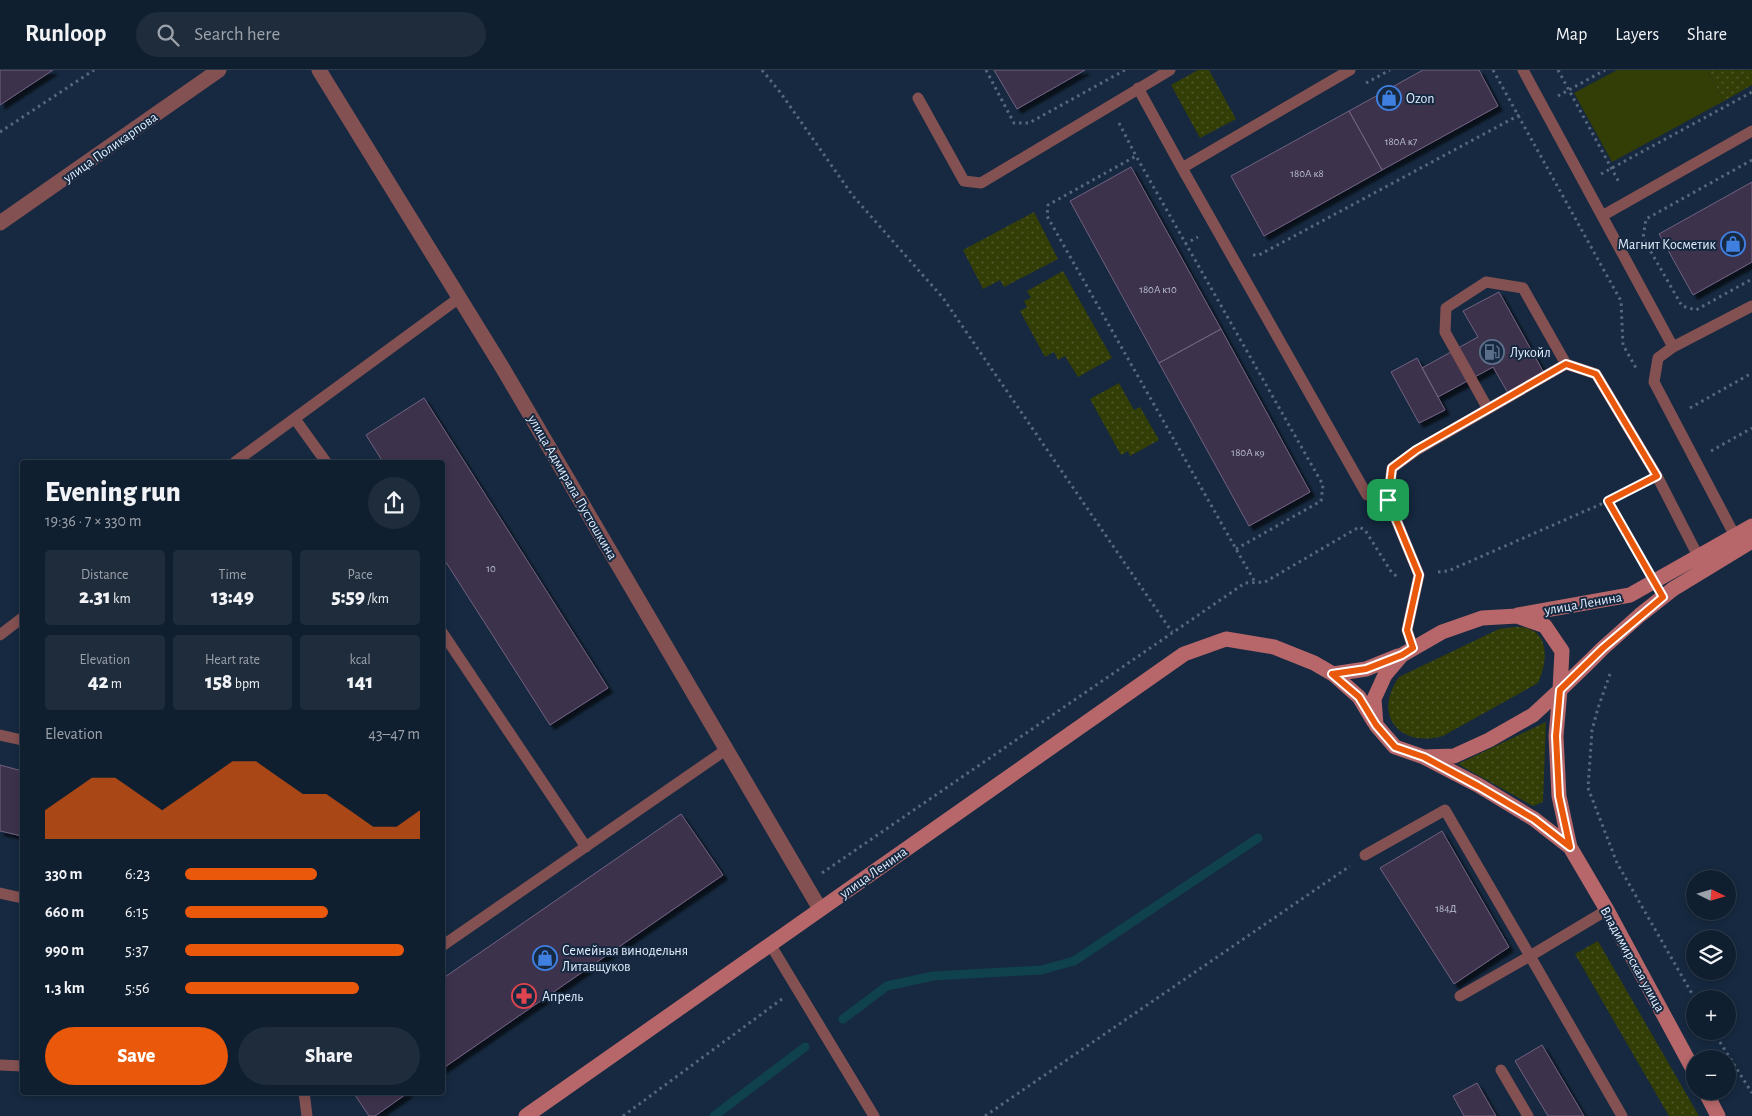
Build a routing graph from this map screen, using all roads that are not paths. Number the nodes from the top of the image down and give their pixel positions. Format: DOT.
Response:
graph roads {
  1 [pos="219,70"];
  2 [pos="319,70"];
  3 [pos="1170,70"];
  4 [pos="1350,70"];
  5 [pos="1525,71"];
  6 [pos="1138,88"];
  7 [pos="918,98"];
  8 [pos="1752,131"];
  9 [pos="1182,168"];
  10 [pos="1602,216"];
  11 [pos="0,224"];
  12 [pos="459,298"];
  13 [pos="1752,306"];
  14 [pos="1673,347"];
  15 [pos="1566,364"];
  16 [pos="1488,409"];
  17 [pos="295,419"];
  18 [pos="238,460"];
  19 [pos="325,460"];
  20 [pos="1388,500"];
  21 [pos="1752,526"];
  22 [pos="1734,536"];
  23 [pos="1752,541"];
  24 [pos="1698,556"];
  25 [pos="1517,616"];
  26 [pos="20,620"];
  27 [pos="0,635"];
  28 [pos="445,636"];
  29 [pos="1408,651"];
  30 [pos="1332,674"];
  31 [pos="1560,690"];
  32 [pos="1376,725"];
  33 [pos="0,735"];
  34 [pos="20,740"];
  35 [pos="727,749"];
  36 [pos="1424,757"];
  37 [pos="586,847"];
  38 [pos="1570,847"];
  39 [pos="1365,856"];
  40 [pos="0,893"];
  41 [pos="20,898"];
  42 [pos="820,909"];
  43 [pos="1607,910"];
  44 [pos="445,944"];
  45 [pos="770,944"];
  46 [pos="1530,956"];
  47 [pos="1460,996"];
  48 [pos="1686,1056"];
  49 [pos="0,1065"];
  50 [pos="20,1066"];
  51 [pos="1501,1070"];
  52 [pos="304,1095"];
  53 [pos="1710,1100"];
  54 [pos="307,1116"];
  55 [pos="526,1116"];
  56 [pos="874,1116"];
  57 [pos="1528,1116"];
  58 [pos="1622,1116"];
  59 [pos="1718,1116"];
  1 -- 11 [label="street, улица Поликарпова"];
  2 -- 12 [label="street, улица Адмирала Пустошкина"];
  3 -- 6 [label="lane"];
  4 -- 9 [label="lane"];
  5 -- 10 [label="lane"];
  6 -- 7 [label="lane"];
  6 -- 9 [label="lane"];
  8 -- 10 [label="lane"];
  9 -- 20 [label="lane"];
  10 -- 14 [label="lane"];
  12 -- 17 [label="lane"];
  12 -- 35 [label="street, улица Адмирала Пустошкина"];
  13 -- 14 [label="lane"];
  14 -- 22 [label="lane"];
  15 -- 16 [label="lane"];
  15 -- 16 [label="lane"];
  15 -- 24 [label="lane"];
  16 -- 20 [label="lane"];
  17 -- 18 [label="lane"];
  17 -- 19 [label="lane"];
  20 -- 29 [label="lane"];
  21 -- 22 [label="street, улица Ленина"];
  22 -- 24 [label="street, улица Ленина"];
  23 -- 31 [label="street, улица Ленина"];
  24 -- 25 [label="street, улица Ленина"];
  25 -- 29 [label="street, Владимирская улица"];
  25 -- 31 [label="street, Владимирская улица"];
  26 -- 27 [label="lane"];
  28 -- 37 [label="lane"];
  29 -- 30 [label="street"];
  29 -- 32 [label="street, Владимирская улица"];
  30 -- 32 [label="street"];
  30 -- 42 [label="street, улица Ленина"];
  31 -- 36 [label="street, Владимирская улица"];
  31 -- 38 [label="street, Владимирская улица"];
  32 -- 36 [label="street, Владимирская улица"];
  33 -- 34 [label="lane"];
  35 -- 37 [label="lane"];
  35 -- 42 [label="street, улица Адмирала Пустошкина"];
  36 -- 38 [label="street, Владимирская улица"];
  37 -- 44 [label="lane"];
  38 -- 43 [label="street, Владимирская улица"];
  39 -- 46 [label="lane"];
  40 -- 41 [label="lane"];
  42 -- 45 [label="street, улица Ленина"];
  43 -- 46 [label="lane"];
  43 -- 48 [label="street, Владимирская улица"];
  45 -- 55 [label="street, улица Ленина"];
  45 -- 56 [label="lane"];
  46 -- 47 [label="lane"];
  46 -- 58 [label="lane"];
  49 -- 50 [label="lane"];
  51 -- 57 [label="lane"];
  52 -- 54 [label="lane"];
  53 -- 59 [label="street"];
}
